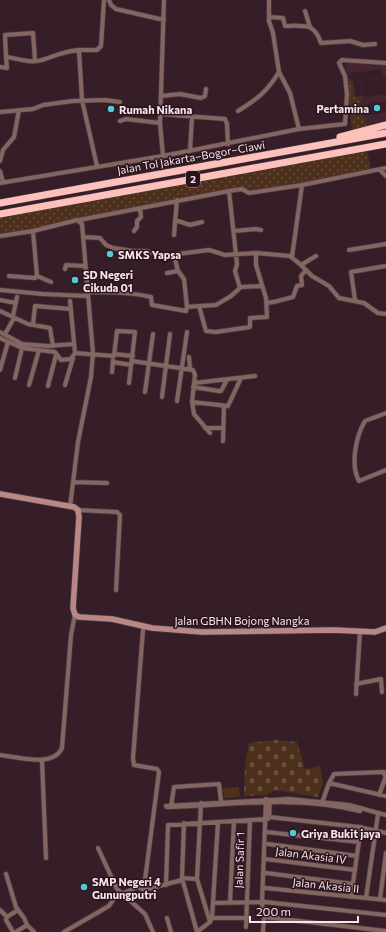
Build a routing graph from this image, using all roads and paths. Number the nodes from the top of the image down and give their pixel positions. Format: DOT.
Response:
graph roads {
  1 [pos="104,0"];
  2 [pos="109,0"];
  3 [pos="164,0"];
  4 [pos="269,0"];
  5 [pos="304,11"];
  6 [pos="270,17"];
  7 [pos="164,20"];
  8 [pos="310,27"];
  9 [pos="375,44"];
  10 [pos="79,50"];
  11 [pos="6,57"];
  12 [pos="35,60"];
  13 [pos="386,63"];
  14 [pos="0,67"];
  15 [pos="279,72"];
  16 [pos="206,88"];
  17 [pos="161,96"];
  18 [pos="82,100"];
  19 [pos="120,102"];
  20 [pos="19,110"];
  21 [pos="238,111"];
  22 [pos="0,112"];
  23 [pos="160,114"];
  24 [pos="192,117"];
  25 [pos="120,121"];
  26 [pos="160,123"];
  27 [pos="386,125"];
  28 [pos="299,129"];
  29 [pos="386,133"];
  30 [pos="228,144"];
  31 [pos="386,144"];
  32 [pos="310,147"];
  33 [pos="190,151"];
  34 [pos="163,156"];
  35 [pos="0,161"];
  36 [pos="97,166"];
  37 [pos="386,168"];
  38 [pos="0,170"];
  39 [pos="380,170"];
  40 [pos="386,176"];
  41 [pos="2,183"];
  42 [pos="302,185"];
  43 [pos="229,191"];
  44 [pos="177,200"];
  45 [pos="0,203"];
  46 [pos="140,208"];
  47 [pos="0,214"];
  48 [pos="79,220"];
  49 [pos="175,220"];
  50 [pos="202,222"];
  51 [pos="234,230"];
  52 [pos="261,230"];
  53 [pos="33,231"];
  54 [pos="134,231"];
  55 [pos="174,235"];
  56 [pos="0,236"];
  57 [pos="83,237"];
  58 [pos="386,244"];
  59 [pos="349,250"];
  60 [pos="256,253"];
  61 [pos="236,254"];
  62 [pos="174,255"];
  63 [pos="316,256"];
  64 [pos="292,257"];
  65 [pos="301,265"];
  66 [pos="84,266"];
  67 [pos="386,266"];
  68 [pos="65,269"];
  69 [pos="306,270"];
  70 [pos="178,271"];
  71 [pos="167,273"];
  72 [pos="9,276"];
  73 [pos="37,276"];
  74 [pos="51,282"];
  75 [pos="262,286"];
  76 [pos="240,288"];
  77 [pos="0,290"];
  78 [pos="87,294"];
  79 [pos="17,298"];
  80 [pos="0,300"];
  81 [pos="355,300"];
  82 [pos="70,301"];
  83 [pos="16,303"];
  84 [pos="267,304"];
  85 [pos="187,306"];
  86 [pos="200,306"];
  87 [pos="70,309"];
  88 [pos="0,311"];
  89 [pos="386,314"];
  90 [pos="14,317"];
  91 [pos="32,325"];
  92 [pos="0,332"];
  93 [pos="187,332"];
  94 [pos="5,334"];
  95 [pos="153,334"];
  96 [pos="170,334"];
  97 [pos="0,338"];
  98 [pos="8,342"];
  99 [pos="73,344"];
  100 [pos="53,346"];
  101 [pos="22,348"];
  102 [pos="39,350"];
  103 [pos="93,353"];
  104 [pos="56,355"];
  105 [pos="74,355"];
  106 [pos="114,355"];
  107 [pos="2,356"];
  108 [pos="189,357"];
  109 [pos="132,361"];
  110 [pos="113,362"];
  111 [pos="149,364"];
  112 [pos="166,366"];
  113 [pos="181,368"];
  114 [pos="190,368"];
  115 [pos="0,370"];
  116 [pos="112,372"];
  117 [pos="255,376"];
  118 [pos="15,378"];
  119 [pos="241,378"];
  120 [pos="226,380"];
  121 [pos="129,383"];
  122 [pos="30,385"];
  123 [pos="65,385"];
  124 [pos="194,385"];
  125 [pos="48,386"];
  126 [pos="145,392"];
  127 [pos="162,397"];
  128 [pos="177,401"];
  129 [pos="192,402"];
  130 [pos="224,406"];
  131 [pos="386,413"];
  132 [pos="205,428"];
  133 [pos="223,428"];
  134 [pos="210,433"];
  135 [pos="222,441"];
  136 [pos="386,470"];
  137 [pos="73,482"];
  138 [pos="107,483"];
  139 [pos="0,494"];
  140 [pos="70,506"];
  141 [pos="78,510"];
  142 [pos="116,590"];
  143 [pos="75,615"];
  144 [pos="386,628"];
  145 [pos="143,630"];
  146 [pos="360,631"];
  147 [pos="356,684"];
  148 [pos="382,692"];
  149 [pos="356,694"];
  150 [pos="0,756"];
  151 [pos="42,760"];
  152 [pos="385,776"];
  153 [pos="329,783"];
  154 [pos="379,795"];
  155 [pos="386,796"];
  156 [pos="268,800"];
  157 [pos="221,801"];
  158 [pos="322,803"];
  159 [pos="201,804"];
  160 [pos="378,815"];
  161 [pos="386,817"];
  162 [pos="268,819"];
  163 [pos="250,820"];
  164 [pos="234,821"];
  165 [pos="218,822"];
  166 [pos="184,823"];
  167 [pos="201,823"];
  168 [pos="361,828"];
  169 [pos="375,830"];
  170 [pos="267,832"];
  171 [pos="386,833"];
  172 [pos="359,842"];
  173 [pos="268,844"];
  174 [pos="98,848"];
  175 [pos="386,853"];
  176 [pos="357,856"];
  177 [pos="46,858"];
  178 [pos="266,859"];
  179 [pos="354,870"];
  180 [pos="266,873"];
  181 [pos="6,874"];
  182 [pos="385,874"];
  183 [pos="182,879"];
  184 [pos="197,879"];
  185 [pos="166,884"];
  186 [pos="352,884"];
  187 [pos="137,887"];
  188 [pos="265,888"];
  189 [pos="121,893"];
  190 [pos="351,897"];
  191 [pos="366,898"];
  192 [pos="380,899"];
  193 [pos="386,900"];
  194 [pos="246,901"];
  195 [pos="230,902"];
  196 [pos="213,903"];
  197 [pos="263,903"];
  198 [pos="0,910"];
  199 [pos="18,910"];
  200 [pos="386,915"];
  201 [pos="7,917"];
  202 [pos="264,917"];
  203 [pos="167,918"];
  204 [pos="247,918"];
  205 [pos="211,920"];
  206 [pos="27,925"];
  207 [pos="246,927"];
  208 [pos="386,931"];
  209 [pos="13,932"];
  210 [pos="16,932"];
  211 [pos="34,932"];
  212 [pos="64,932"];
  213 [pos="153,932"];
  214 [pos="171,932"];
  215 [pos="197,932"];
  216 [pos="263,932"];
  1 -- 10 [label="street"];
  2 -- 7 [label="street"];
  3 -- 7 [label="street"];
  4 -- 6 [label="street"];
  5 -- 8 [label="street"];
  6 -- 8 [label="street"];
  6 -- 15 [label="street"];
  7 -- 17 [label="street"];
  8 -- 9 [label="street"];
  10 -- 12 [label="street"];
  10 -- 18 [label="street"];
  11 -- 12 [label="street"];
  11 -- 12 [label="street"];
  11 -- 14 [label="street"];
  13 -- 28 [label="street"];
  15 -- 21 [label="street"];
  15 -- 28 [label="street"];
  16 -- 17 [label="street"];
  17 -- 23 [label="street"];
  18 -- 19 [label="street"];
  18 -- 20 [label="street"];
  18 -- 36 [label="street"];
  20 -- 22 [label="street"];
  20 -- 35 [label="street"];
  23 -- 24 [label="street"];
  23 -- 26 [label="street"];
  24 -- 30 [label="street"];
  24 -- 33 [label="street"];
  25 -- 26 [label="street"];
  26 -- 34 [label="street"];
  27 -- 32 [label="highway"];
  28 -- 30 [label="street"];
  29 -- 32 [label="highway, Jalan Tol Jakarta–Bogor–Ciawi / 2"];
  30 -- 33 [label="street"];
  31 -- 47 [label="highway, Jalan Tol Jakarta–Bogor–Ciawi / 2"];
  32 -- 45 [label="highway, Jalan Tol Jakarta–Bogor–Ciawi / 2"];
  33 -- 34 [label="street"];
  34 -- 36 [label="street"];
  36 -- 41 [label="street"];
  37 -- 39 [label="street"];
  38 -- 41 [label="street"];
  39 -- 40 [label="street"];
  39 -- 42 [label="street"];
  42 -- 43 [label="street"];
  42 -- 64 [label="street"];
  43 -- 44 [label="street"];
  43 -- 51 [label="street"];
  44 -- 46 [label="street"];
  44 -- 49 [label="street"];
  46 -- 48 [label="street"];
  46 -- 54 [label="street"];
  48 -- 53 [label="street"];
  48 -- 57 [label="street"];
  49 -- 50 [label="street"];
  49 -- 55 [label="street"];
  51 -- 52 [label="street"];
  51 -- 61 [label="street"];
  53 -- 56 [label="street"];
  53 -- 73 [label="street"];
  57 -- 62 [label="street"];
  57 -- 66 [label="street"];
  58 -- 59 [label="street"];
  60 -- 61 [label="street"];
  60 -- 64 [label="street"];
  60 -- 75 [label="street"];
  61 -- 62 [label="street"];
  61 -- 76 [label="street"];
  62 -- 70 [label="street"];
  63 -- 65 [label="street"];
  64 -- 65 [label="street"];
  65 -- 69 [label="street"];
  66 -- 68 [label="street"];
  66 -- 78 [label="street"];
  67 -- 81 [label="street"];
  69 -- 81 [label="street"];
  69 -- 84 [label="street"];
  70 -- 71 [label="street"];
  70 -- 85 [label="street"];
  72 -- 73 [label="street"];
  73 -- 74 [label="street"];
  75 -- 76 [label="street"];
  75 -- 84 [label="street"];
  76 -- 86 [label="street"];
  77 -- 78 [label="street"];
  78 -- 85 [label="street"];
  78 -- 103 [label="street"];
  79 -- 83 [label="street"];
  80 -- 83 [label="street"];
  81 -- 89 [label="street"];
  82 -- 87 [label="street"];
  83 -- 90 [label="street"];
  84 -- 86 [label="street"];
  85 -- 86 [label="street"];
  87 -- 91 [label="street"];
  87 -- 99 [label="street"];
  88 -- 90 [label="street"];
  90 -- 91 [label="street"];
  90 -- 94 [label="street"];
  91 -- 100 [label="street"];
  92 -- 94 [label="street"];
  93 -- 113 [label="street"];
  94 -- 100 [label="street"];
  95 -- 111 [label="street"];
  96 -- 112 [label="street"];
  97 -- 98 [label="street"];
  98 -- 101 [label="street"];
  98 -- 107 [label="street"];
  99 -- 100 [label="street"];
  99 -- 105 [label="street"];
  101 -- 102 [label="street"];
  101 -- 118 [label="street"];
  102 -- 104 [label="street"];
  102 -- 122 [label="street"];
  103 -- 105 [label="street"];
  103 -- 106 [label="street"];
  103 -- 137 [label="street"];
  104 -- 105 [label="street"];
  104 -- 125 [label="street"];
  105 -- 123 [label="street"];
  106 -- 109 [label="street"];
  106 -- 109 [label="street"];
  106 -- 110 [label="street"];
  107 -- 115 [label="street"];
  108 -- 114 [label="street"];
  109 -- 110 [label="street"];
  109 -- 111 [label="street"];
  109 -- 121 [label="street"];
  110 -- 116 [label="street"];
  111 -- 112 [label="street"];
  111 -- 126 [label="street"];
  112 -- 113 [label="street"];
  112 -- 127 [label="street"];
  113 -- 114 [label="street"];
  113 -- 128 [label="street"];
  114 -- 124 [label="street"];
  117 -- 119 [label="street"];
  119 -- 120 [label="street"];
  119 -- 130 [label="street"];
  120 -- 124 [label="street"];
  120 -- 124 [label="street"];
  124 -- 129 [label="street"];
  129 -- 130 [label="street"];
  129 -- 132 [label="street"];
  130 -- 133 [label="street"];
  131 -- 136 [label="street"];
  132 -- 133 [label="street"];
  132 -- 134 [label="street"];
  133 -- 135 [label="street"];
  137 -- 138 [label="street"];
  137 -- 140 [label="street"];
  139 -- 140 [label="street"];
  140 -- 141 [label="street"];
  141 -- 142 [label="street"];
  141 -- 143 [label="street"];
  143 -- 146 [label="street, Jalan GBHN Bojong Nangka"];
  143 -- 151 [label="street"];
  144 -- 146 [label="street, Jalan GBHN Bojong Nangka"];
  145 -- 187 [label="street"];
  146 -- 147 [label="street"];
  147 -- 148 [label="street"];
  147 -- 149 [label="street"];
  150 -- 151 [label="street"];
  151 -- 177 [label="street"];
  152 -- 153 [label="street"];
  152 -- 154 [label="street"];
  153 -- 154 [label="street"];
  153 -- 158 [label="street"];
  154 -- 155 [label="street"];
  156 -- 157 [label="street"];
  156 -- 158 [label="street"];
  156 -- 159 [label="street"];
  156 -- 162 [label="street"];
  157 -- 159 [label="street"];
  157 -- 159 [label="street"];
  158 -- 160 [label="street"];
  159 -- 167 [label="street"];
  160 -- 161 [label="street"];
  160 -- 169 [label="street"];
  162 -- 163 [label="street"];
  162 -- 168 [label="street"];
  162 -- 170 [label="street"];
  163 -- 164 [label="street"];
  163 -- 194 [label="street, Jalan Safir 1"];
  164 -- 165 [label="street"];
  164 -- 195 [label="street"];
  165 -- 167 [label="street"];
  165 -- 196 [label="street"];
  166 -- 167 [label="street"];
  166 -- 183 [label="street"];
  166 -- 185 [label="street"];
  167 -- 184 [label="street"];
  168 -- 169 [label="street"];
  168 -- 172 [label="street"];
  169 -- 171 [label="street"];
  169 -- 191 [label="street"];
  170 -- 172 [label="street"];
  170 -- 173 [label="street"];
  170 -- 178 [label="street"];
  172 -- 176 [label="street"];
  173 -- 176 [label="street, Jalan Akasia IV"];
  173 -- 178 [label="street"];
  174 -- 189 [label="street"];
  175 -- 182 [label="street"];
  176 -- 179 [label="street"];
  178 -- 179 [label="street, Jalan Akasia IV"];
  178 -- 180 [label="street"];
  178 -- 197 [label="street"];
  179 -- 186 [label="street"];
  180 -- 186 [label="street"];
  180 -- 188 [label="street"];
  181 -- 199 [label="street"];
  182 -- 192 [label="street"];
  183 -- 184 [label="street"];
  183 -- 185 [label="street"];
  183 -- 215 [label="street"];
  184 -- 205 [label="street"];
  185 -- 187 [label="street"];
  186 -- 190 [label="street"];
  187 -- 189 [label="street"];
  188 -- 190 [label="street, Jalan Akasia II"];
  188 -- 197 [label="street"];
  189 -- 212 [label="street"];
  189 -- 213 [label="street"];
  190 -- 191 [label="street, Jalan Akasia II"];
  191 -- 192 [label="street, Jalan Akasia II"];
  192 -- 193 [label="street, Jalan Akasia II"];
  194 -- 195 [label="street"];
  194 -- 197 [label="street"];
  194 -- 204 [label="street, Jalan Safir 1"];
  195 -- 196 [label="street"];
  196 -- 205 [label="street"];
  197 -- 200 [label="street"];
  197 -- 202 [label="street"];
  198 -- 201 [label="street"];
  199 -- 201 [label="street"];
  199 -- 206 [label="street"];
  201 -- 209 [label="street"];
  202 -- 208 [label="street"];
  202 -- 216 [label="street"];
  203 -- 214 [label="street"];
  204 -- 205 [label="street"];
  204 -- 207 [label="street, Jalan Safir 1"];
  205 -- 215 [label="street"];
  206 -- 210 [label="street"];
  206 -- 211 [label="street"];
}
